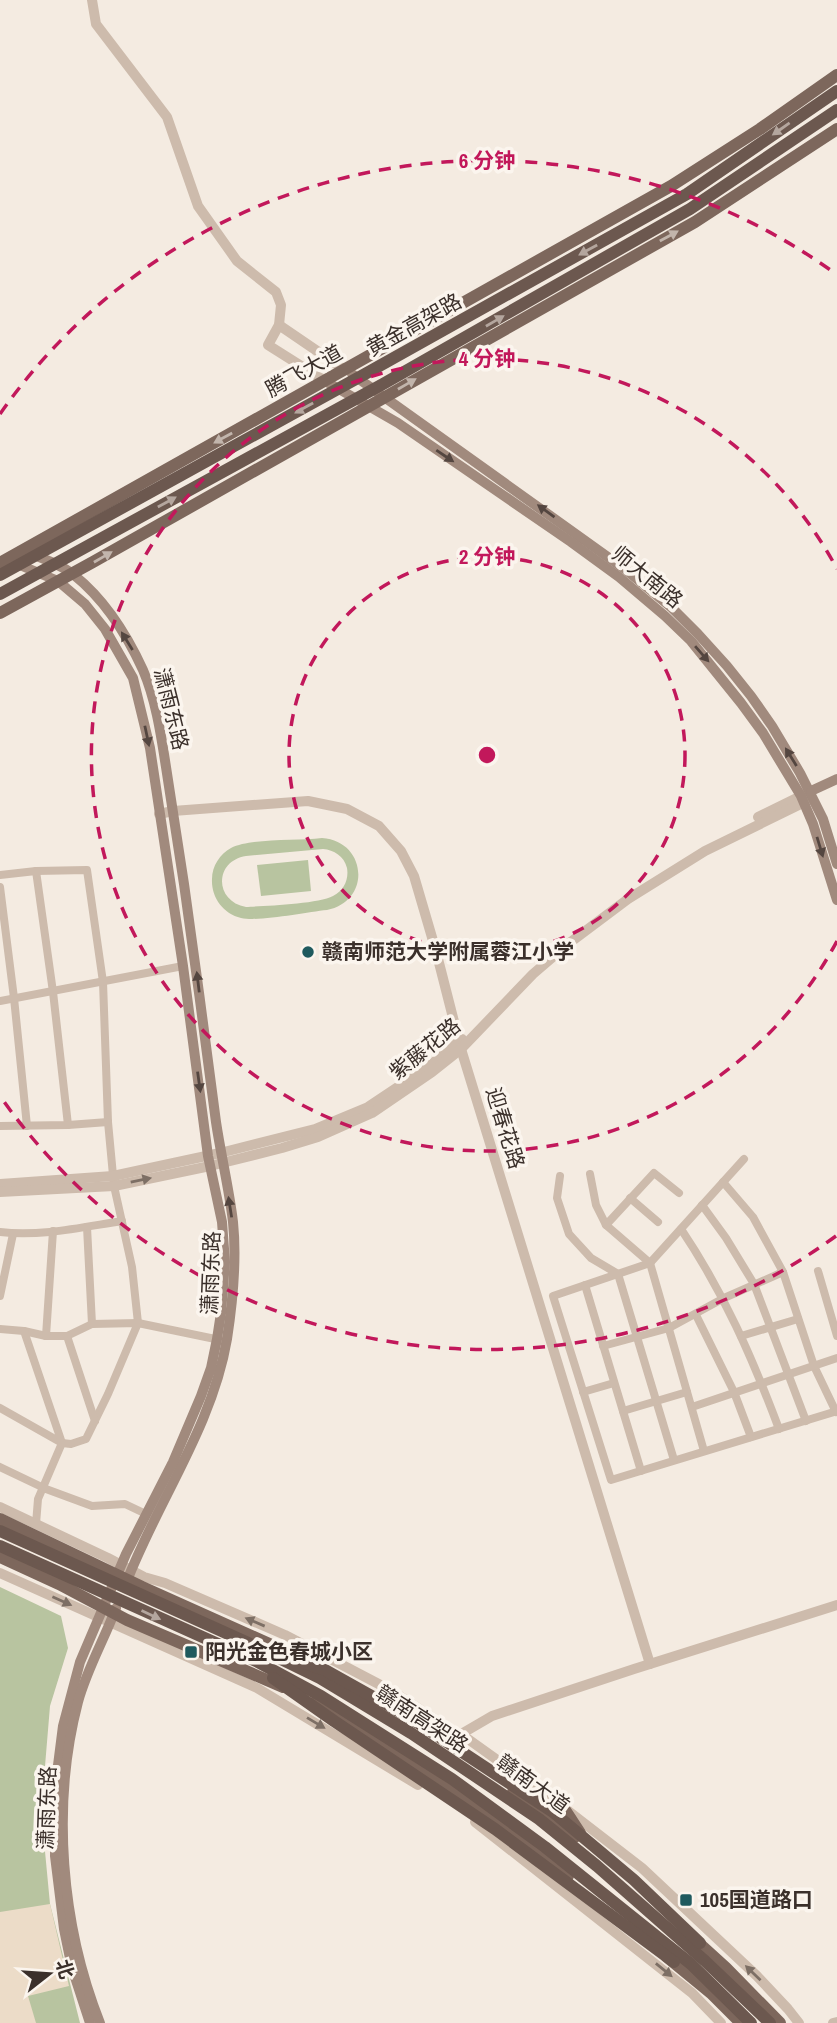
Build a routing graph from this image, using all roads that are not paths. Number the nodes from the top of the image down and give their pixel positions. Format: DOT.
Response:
graph roads {
  1 [pos="92,0"];
  2 [pos="837,75"];
  3 [pos="837,91"];
  4 [pos="837,110"];
  5 [pos="837,129"];
  6 [pos="279,325"];
  7 [pos="345,370"];
  8 [pos="325,381"];
  9 [pos="385,397"];
  10 [pos="368,406"];
  11 [pos="24,550"];
  12 [pos="3,561"];
  13 [pos="73,573"];
  14 [pos="0,575"];
  15 [pos="58,581"];
  16 [pos="0,594"];
  17 [pos="0,613"];
  18 [pos="837,779"];
  19 [pos="837,787"];
  20 [pos="808,797"];
  21 [pos="173,811"];
  22 [pos="159,814"];
  23 [pos="837,864"];
  24 [pos="36,871"];
  25 [pos="0,875"];
  26 [pos="0,887"];
  27 [pos="837,900"];
  28 [pos="183,966"];
  29 [pos="103,982"];
  30 [pos="53,992"];
  31 [pos="14,998"];
  32 [pos="0,1001"];
  33 [pos="460,1045"];
  34 [pos="108,1122"];
  35 [pos="68,1125"];
  36 [pos="0,1126"];
  37 [pos="27,1126"];
  38 [pos="221,1158"];
  39 [pos="744,1159"];
  40 [pos="209,1161"];
  41 [pos="590,1174"];
  42 [pos="560,1175"];
  43 [pos="114,1181"];
  44 [pos="723,1182"];
  45 [pos="0,1184"];
  46 [pos="0,1192"];
  47 [pos="679,1193"];
  48 [pos="630,1198"];
  49 [pos="702,1206"];
  50 [pos="122,1221"];
  51 [pos="658,1222"];
  52 [pos="606,1225"];
  53 [pos="87,1227"];
  54 [pos="681,1229"];
  55 [pos="53,1231"];
  56 [pos="0,1232"];
  57 [pos="13,1234"];
  58 [pos="650,1263"];
  59 [pos="818,1271"];
  60 [pos="783,1272"];
  61 [pos="618,1274"];
  62 [pos="754,1284"];
  63 [pos="585,1285"];
  64 [pos="0,1296"];
  65 [pos="724,1298"];
  66 [pos="833,1306"];
  67 [pos="696,1315"];
  68 [pos="799,1319"];
  69 [pos="138,1323"];
  70 [pos="92,1324"];
  71 [pos="771,1327"];
  72 [pos="669,1328"];
  73 [pos="0,1329"];
  74 [pos="24,1331"];
  75 [pos="46,1336"];
  76 [pos="67,1336"];
  77 [pos="741,1336"];
  78 [pos="837,1336"];
  79 [pos="637,1337"];
  80 [pos="222,1340"];
  81 [pos="603,1346"];
  82 [pos="837,1358"];
  83 [pos="814,1366"];
  84 [pos="789,1374"];
  85 [pos="762,1382"];
  86 [pos="614,1383"];
  87 [pos="583,1392"];
  88 [pos="687,1392"];
  89 [pos="733,1392"];
  90 [pos="656,1401"];
  91 [pos="692,1407"];
  92 [pos="0,1408"];
  93 [pos="623,1411"];
  94 [pos="836,1411"];
  95 [pos="95,1421"];
  96 [pos="806,1421"];
  97 [pos="779,1429"];
  98 [pos="751,1437"];
  99 [pos="62,1443"];
  100 [pos="704,1451"];
  101 [pos="674,1461"];
  102 [pos="0,1467"];
  103 [pos="641,1471"];
  104 [pos="42,1488"];
  105 [pos="0,1507"];
  106 [pos="146,1514"];
  107 [pos="0,1519"];
  108 [pos="36,1524"];
  109 [pos="0,1531"];
  110 [pos="0,1546"];
  111 [pos="0,1557"];
  112 [pos="0,1573"];
  113 [pos="124,1573"];
  114 [pos="837,1605"];
  115 [pos="107,1615"];
  116 [pos="246,1642"];
  117 [pos="241,1655"];
  118 [pos="650,1664"];
  119 [pos="461,1734"];
  120 [pos="443,1744"];
  121 [pos="563,1807"];
  122 [pos="589,1848"];
  123 [pos="524,1860"];
  124 [pos="564,1873"];
  125 [pos="699,1943"];
  126 [pos="674,1962"];
  127 [pos="90,2023"];
  128 [pos="100,2023"];
  129 [pos="720,2023"];
  130 [pos="741,2023"];
  131 [pos="751,2023"];
  132 [pos="770,2023"];
  133 [pos="780,2023"];
  134 [pos="799,2023"];
  1 -- 6 [label="street"];
  2 -- 7 [label="main road, 腾飞大道"];
  3 -- 14 [label="highway, 黄金高架路, one-way, bridge"];
  16 -- 4 [label="highway, 黄金高架路, one-way, bridge"];
  9 -- 5 [label="main road, one-way"];
  6 -- 7 [label="street"];
  6 -- 8 [label="street"];
  7 -- 8 [label="main road, 腾飞大道"];
  7 -- 9 [label="main road, 师大南路"];
  8 -- 10 [label="main road, 师大南路"];
  8 -- 11 [label="main road, 腾飞大道, one-way"];
  9 -- 10 [label="main road"];
  20 -- 9 [label="main road, 师大南路, one-way"];
  13 -- 10 [label="main road, one-way"];
  10 -- 20 [label="main road, 师大南路, one-way"];
  11 -- 12 [label="main road, 腾飞大道"];
  11 -- 13 [label="main road, 潇雨东路"];
  12 -- 15 [label="main road, 潇雨东路"];
  13 -- 15 [label="main road"];
  21 -- 13 [label="main road, 潇雨东路, one-way"];
  15 -- 17 [label="main road"];
  15 -- 22 [label="main road, 潇雨东路, one-way"];
  18 -- 20 [label="main road"];
  19 -- 20 [label="main road"];
  20 -- 23 [label="main road, 师大南路"];
  20 -- 27 [label="main road, 师大南路, one-way"];
  20 -- 33 [label="street, 紫藤花路"];
  21 -- 22 [label="street, 迎春花路"];
  21 -- 33 [label="street, 迎春花路"];
  38 -- 21 [label="main road, 潇雨东路, one-way"];
  22 -- 28 [label="main road, 潇雨东路"];
  24 -- 25 [label="street"];
  24 -- 29 [label="street"];
  24 -- 30 [label="street"];
  26 -- 31 [label="street"];
  28 -- 29 [label="street"];
  28 -- 40 [label="main road, 潇雨东路, one-way"];
  29 -- 30 [label="street"];
  29 -- 34 [label="street"];
  30 -- 31 [label="street"];
  30 -- 35 [label="street"];
  31 -- 32 [label="street"];
  31 -- 37 [label="street"];
  33 -- 38 [label="street, 紫藤花路"];
  33 -- 118 [label="street, 迎春花路"];
  34 -- 35 [label="street"];
  34 -- 43 [label="street"];
  35 -- 37 [label="street"];
  36 -- 37 [label="street"];
  38 -- 40 [label="street, 紫藤花路"];
  80 -- 38 [label="main road, 潇雨东路, one-way"];
  39 -- 44 [label="street"];
  40 -- 43 [label="street, 紫藤花路"];
  40 -- 80 [label="main road, 潇雨东路"];
  41 -- 52 [label="street"];
  42 -- 61 [label="street"];
  43 -- 45 [label="street, 紫藤花路"];
  43 -- 46 [label="street, 紫藤花路"];
  43 -- 50 [label="street"];
  44 -- 49 [label="street"];
  44 -- 60 [label="street"];
  47 -- 48 [label="street"];
  48 -- 51 [label="street"];
  48 -- 52 [label="street"];
  49 -- 54 [label="street"];
  49 -- 62 [label="street"];
  50 -- 53 [label="street"];
  50 -- 69 [label="street"];
  52 -- 58 [label="street"];
  53 -- 55 [label="street"];
  53 -- 70 [label="street"];
  54 -- 58 [label="street"];
  54 -- 65 [label="street"];
  55 -- 57 [label="street"];
  55 -- 75 [label="street"];
  56 -- 57 [label="street"];
  57 -- 64 [label="street"];
  58 -- 61 [label="street"];
  58 -- 72 [label="street"];
  59 -- 66 [label="street"];
  60 -- 62 [label="street"];
  60 -- 68 [label="street"];
  61 -- 63 [label="street"];
  61 -- 79 [label="street"];
  62 -- 65 [label="street"];
  62 -- 71 [label="street"];
  63 -- 81 [label="street"];
  63 -- 87 [label="street"];
  65 -- 67 [label="street"];
  65 -- 77 [label="street"];
  66 -- 78 [label="street"];
  67 -- 72 [label="street"];
  67 -- 89 [label="street"];
  68 -- 71 [label="street"];
  68 -- 83 [label="street"];
  69 -- 70 [label="street"];
  69 -- 80 [label="street"];
  69 -- 95 [label="street"];
  70 -- 76 [label="street"];
  71 -- 77 [label="street"];
  71 -- 84 [label="street"];
  72 -- 79 [label="street"];
  72 -- 88 [label="street"];
  73 -- 74 [label="street"];
  74 -- 75 [label="street"];
  74 -- 99 [label="street"];
  75 -- 76 [label="street"];
  76 -- 95 [label="street"];
  77 -- 85 [label="street"];
  79 -- 81 [label="street"];
  79 -- 90 [label="street"];
  80 -- 106 [label="main road, 潇雨东路"];
  80 -- 113 [label="main road, 潇雨东路"];
  81 -- 86 [label="street"];
  82 -- 83 [label="street"];
  83 -- 84 [label="street"];
  83 -- 94 [label="street"];
  84 -- 85 [label="street"];
  84 -- 96 [label="street"];
  85 -- 89 [label="street"];
  85 -- 97 [label="street"];
  86 -- 87 [label="street"];
  86 -- 93 [label="street"];
  87 -- 103 [label="street"];
  88 -- 90 [label="street"];
  88 -- 91 [label="street"];
  89 -- 91 [label="street"];
  89 -- 98 [label="street"];
  90 -- 93 [label="street"];
  90 -- 101 [label="street"];
  91 -- 100 [label="street"];
  92 -- 99 [label="street"];
  93 -- 103 [label="street"];
  94 -- 96 [label="street"];
  95 -- 99 [label="street"];
  96 -- 97 [label="street"];
  97 -- 98 [label="street"];
  98 -- 100 [label="street"];
  99 -- 104 [label="street"];
  100 -- 101 [label="street"];
  101 -- 103 [label="street"];
  102 -- 104 [label="street"];
  104 -- 106 [label="street"];
  104 -- 108 [label="street"];
  105 -- 108 [label="street"];
  106 -- 113 [label="main road, 潇雨东路"];
  107 -- 113 [label="main road, 赣南大道"];
  108 -- 113 [label="street"];
  109 -- 116 [label="highway, 赣南高架路, bridge"];
  110 -- 117 [label="highway, 赣南高架路, one-way, bridge"];
  111 -- 115 [label="main road"];
  112 -- 115 [label="street, one-way"];
  113 -- 115 [label="main road, 潇雨东路"];
  119 -- 113 [label="street, one-way"];
  113 -- 120 [label="main road, 赣南大道"];
  114 -- 118 [label="street"];
  115 -- 123 [label="street, one-way"];
  115 -- 124 [label="main road"];
  115 -- 127 [label="main road, 潇雨东路"];
  115 -- 128 [label="main road, 潇雨东路"];
  116 -- 125 [label="highway, bridge"];
  116 -- 132 [label="highway, 赣南高架路, bridge"];
  117 -- 126 [label="highway, bridge"];
  117 -- 131 [label="highway, 赣南高架路, bridge"];
  118 -- 119 [label="street"];
  119 -- 120 [label="street"];
  119 -- 121 [label="street"];
  120 -- 122 [label="main road, 赣南大道"];
  121 -- 122 [label="main road"];
  134 -- 121 [label="street, one-way"];
  122 -- 125 [label="main road, 赣南大道"];
  123 -- 124 [label="main road"];
  123 -- 129 [label="street, one-way"];
  124 -- 126 [label="main road"];
  125 -- 133 [label="main road, 赣南大道"];
  126 -- 130 [label="main road"];
}
